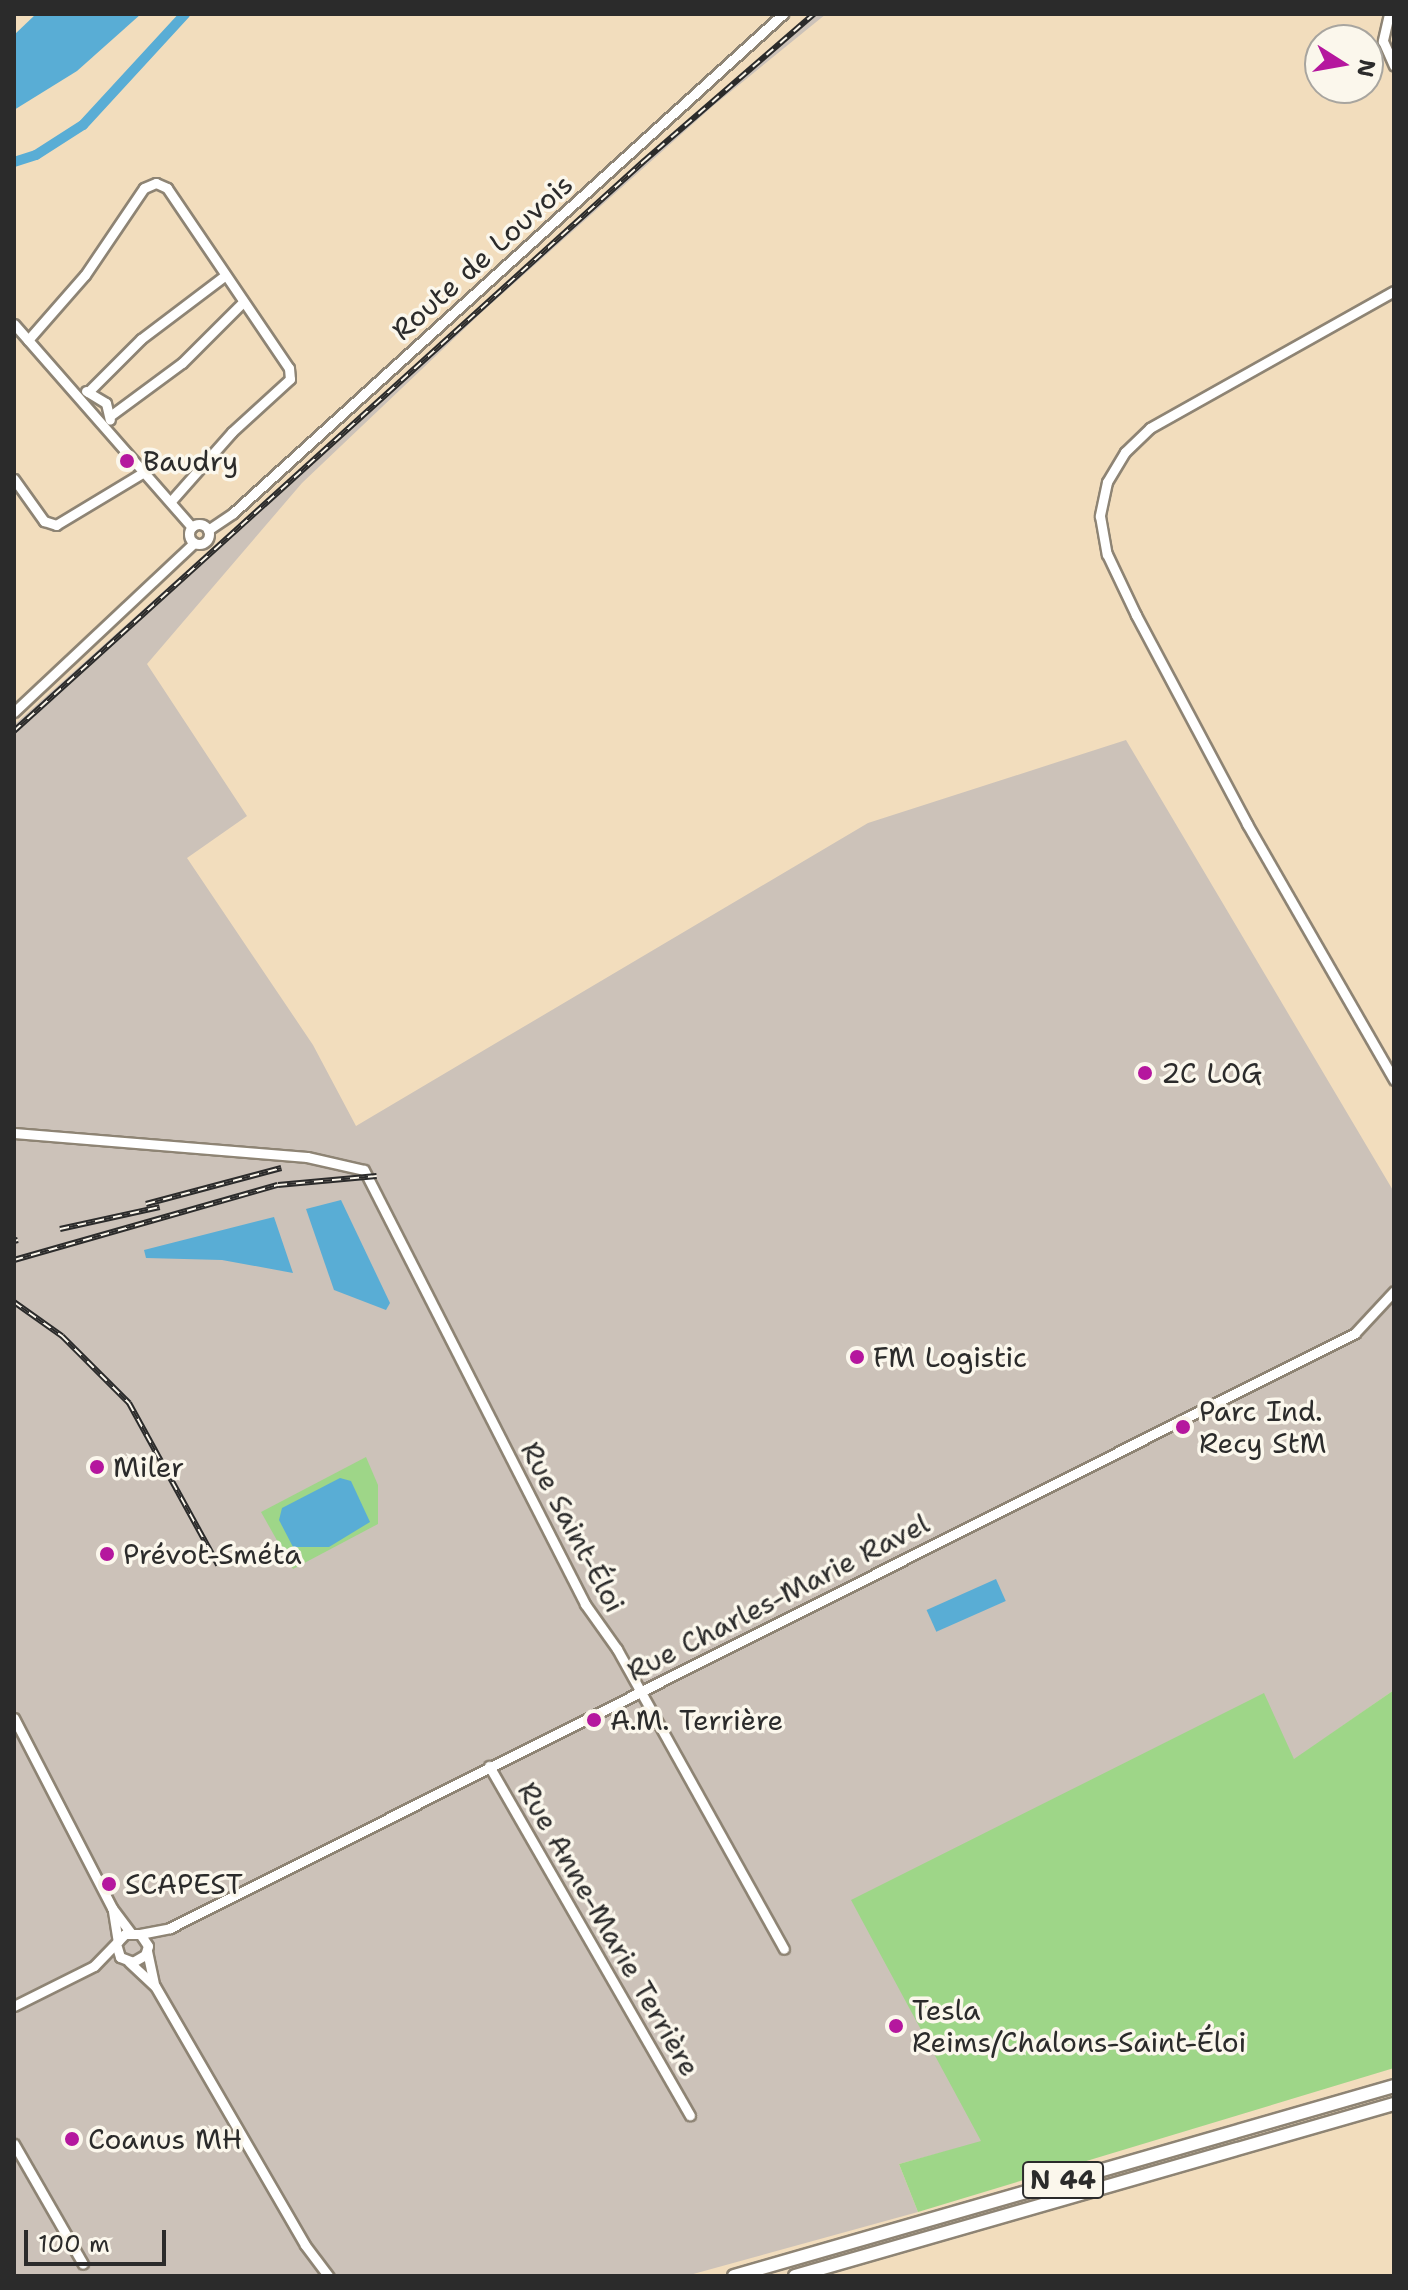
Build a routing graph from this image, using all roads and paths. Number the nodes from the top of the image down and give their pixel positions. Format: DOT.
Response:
graph roads {
  1 [pos="783,14"];
  2 [pos="1389,14"];
  3 [pos="1394,66"];
  4 [pos="223,277"];
  5 [pos="1394,291"];
  6 [pos="241,304"];
  7 [pos="14,324"];
  8 [pos="28,340"];
  9 [pos="72,388"];
  10 [pos="88,392"];
  11 [pos="110,416"];
  12 [pos="110,431"];
  13 [pos="144,472"];
  14 [pos="14,479"];
  15 [pos="171,501"];
  16 [pos="192,527"];
  17 [pos="208,530"];
  18 [pos="194,543"];
  19 [pos="14,712"];
  20 [pos="1394,1080"];
  21 [pos="14,1133"];
  22 [pos="1394,1291"];
  23 [pos="639,1691"];
  24 [pos="14,1718"];
  25 [pos="489,1766"];
  26 [pos="112,1908"];
  27 [pos="170,1928"];
  28 [pos="135,1933"];
  29 [pos="118,1944"];
  30 [pos="147,1948"];
  31 [pos="784,1949"];
  32 [pos="126,1961"];
  33 [pos="94,1966"];
  34 [pos="155,1986"];
  35 [pos="14,2006"];
  36 [pos="1394,2086"];
  37 [pos="1394,2104"];
  38 [pos="690,2115"];
  39 [pos="14,2144"];
  40 [pos="83,2264"];
  41 [pos="328,2276"];
  42 [pos="734,2276"];
  43 [pos="795,2276"];
  1 -- 17 [label="street, Route de Louvois"];
  2 -- 3 [label="street"];
  4 -- 6 [label="street"];
  4 -- 8 [label="street"];
  4 -- 10 [label="street"];
  5 -- 20 [label="street"];
  6 -- 11 [label="street"];
  6 -- 15 [label="street"];
  7 -- 8 [label="street"];
  8 -- 9 [label="street"];
  9 -- 10 [label="street"];
  9 -- 12 [label="street"];
  10 -- 11 [label="street"];
  11 -- 12 [label="street"];
  12 -- 13 [label="street"];
  13 -- 14 [label="street"];
  13 -- 15 [label="street"];
  15 -- 16 [label="street"];
  16 -- 17 [label="street"];
  16 -- 18 [label="street"];
  17 -- 18 [label="street"];
  18 -- 19 [label="street"];
  21 -- 23 [label="street, Rue Saint-Éloi"];
  22 -- 23 [label="street, Rue Charles-Marie Ravel"];
  23 -- 25 [label="street, Rue Charles-Marie Ravel"];
  23 -- 31 [label="street, Rue Saint-Éloi"];
  24 -- 26 [label="street"];
  25 -- 27 [label="street, Rue Charles-Marie Ravel"];
  25 -- 38 [label="street, Rue Anne-Marie Terrière"];
  26 -- 28 [label="street"];
  26 -- 29 [label="street"];
  27 -- 28 [label="street, Rue Charles-Marie Ravel"];
  27 -- 30 [label="street, Rue Charles-Marie Ravel"];
  28 -- 29 [label="street"];
  28 -- 30 [label="street"];
  29 -- 32 [label="street"];
  29 -- 33 [label="street"];
  30 -- 32 [label="street, Rue Charles-Marie Ravel"];
  30 -- 34 [label="street"];
  32 -- 33 [label="street"];
  32 -- 34 [label="street"];
  33 -- 35 [label="street"];
  34 -- 41 [label="street"];
  36 -- 42 [label="main road, N 44"];
  37 -- 43 [label="main road, N 44"];
  39 -- 40 [label="street"];
}
